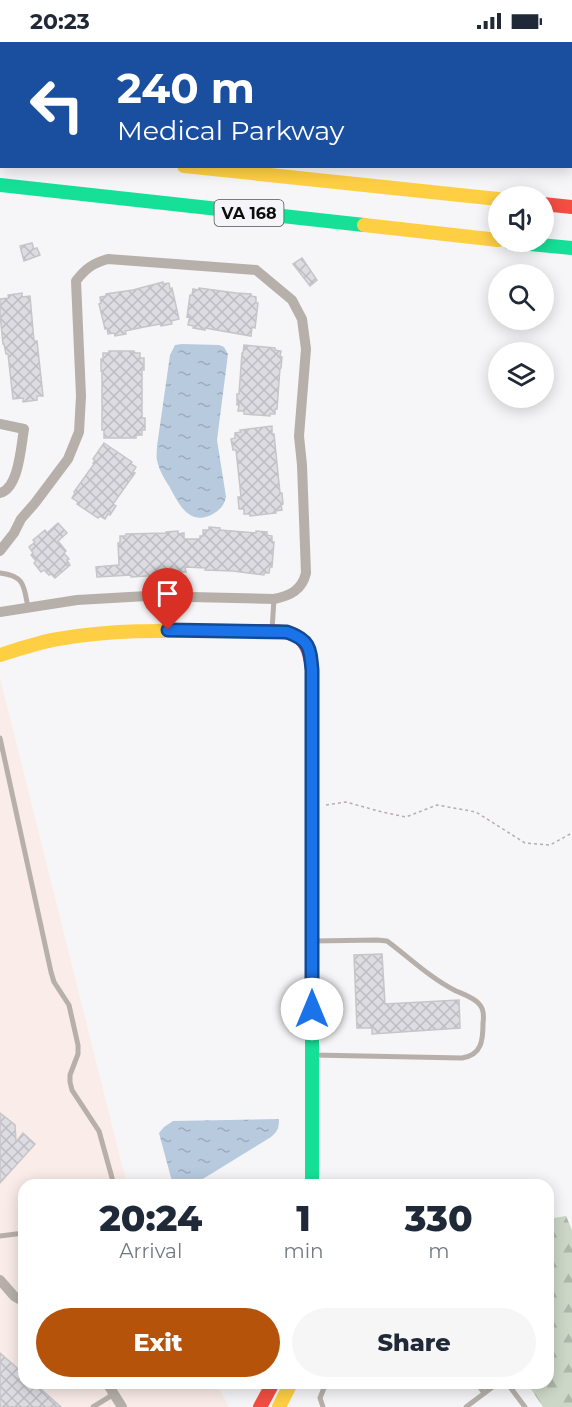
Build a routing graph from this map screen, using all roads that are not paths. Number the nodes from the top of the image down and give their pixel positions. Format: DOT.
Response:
graph roads {
  1 [pos="203,168"];
  2 [pos="0,186"];
  3 [pos="488,198"];
  4 [pos="554,205"];
  5 [pos="572,207"];
  6 [pos="488,239"];
  7 [pos="554,244"];
  8 [pos="572,248"];
  9 [pos="0,424"];
  10 [pos="0,493"];
  11 [pos="0,551"];
  12 [pos="0,573"];
  13 [pos="274,599"];
  14 [pos="28,608"];
  15 [pos="0,612"];
  16 [pos="272,632"];
  17 [pos="0,655"];
  18 [pos="0,738"];
  19 [pos="312,941"];
  20 [pos="312,1055"];
  21 [pos="112,1179"];
  22 [pos="312,1179"];
  23 [pos="18,1234"];
  24 [pos="0,1236"];
  25 [pos="0,1280"];
  26 [pos="18,1298"];
  27 [pos="111,1389"];
  28 [pos="270,1389"];
  29 [pos="288,1389"];
  30 [pos="324,1389"];
  31 [pos="481,1389"];
  32 [pos="490,1389"];
  33 [pos="512,1389"];
  34 [pos="484,1393"];
  35 [pos="114,1394"];
  36 [pos="262,1406"];
  37 [pos="93,1407"];
  38 [pos="122,1407"];
  39 [pos="279,1407"];
  40 [pos="323,1407"];
  41 [pos="466,1407"];
  42 [pos="525,1407"];
  1 -- 3 [label="main road, VA 168"];
  2 -- 6 [label="main road, VA 168"];
  4 -- 5 [label="main road"];
  7 -- 8 [label="main road"];
  9 -- 10 [label="street"];
  11 -- 13 [label="street"];
  12 -- 14 [label="lane"];
  13 -- 14 [label="street"];
  13 -- 16 [label="lane"];
  14 -- 15 [label="street"];
  16 -- 17 [label="main road"];
  16 -- 19 [label="main road"];
  18 -- 21 [label="lane"];
  19 -- 20 [label="main road"];
  19 -- 20 [label="lane"];
  20 -- 22 [label="main road"];
  23 -- 24 [label="lane"];
  25 -- 26 [label="street"];
  27 -- 35 [label="street"];
  28 -- 36 [label="main road"];
  29 -- 39 [label="main road"];
  30 -- 40 [label="lane"];
  31 -- 34 [label="lane"];
  32 -- 34 [label="lane"];
  33 -- 42 [label="lane"];
  34 -- 41 [label="lane"];
  35 -- 37 [label="lane"];
  35 -- 38 [label="street"];
}
